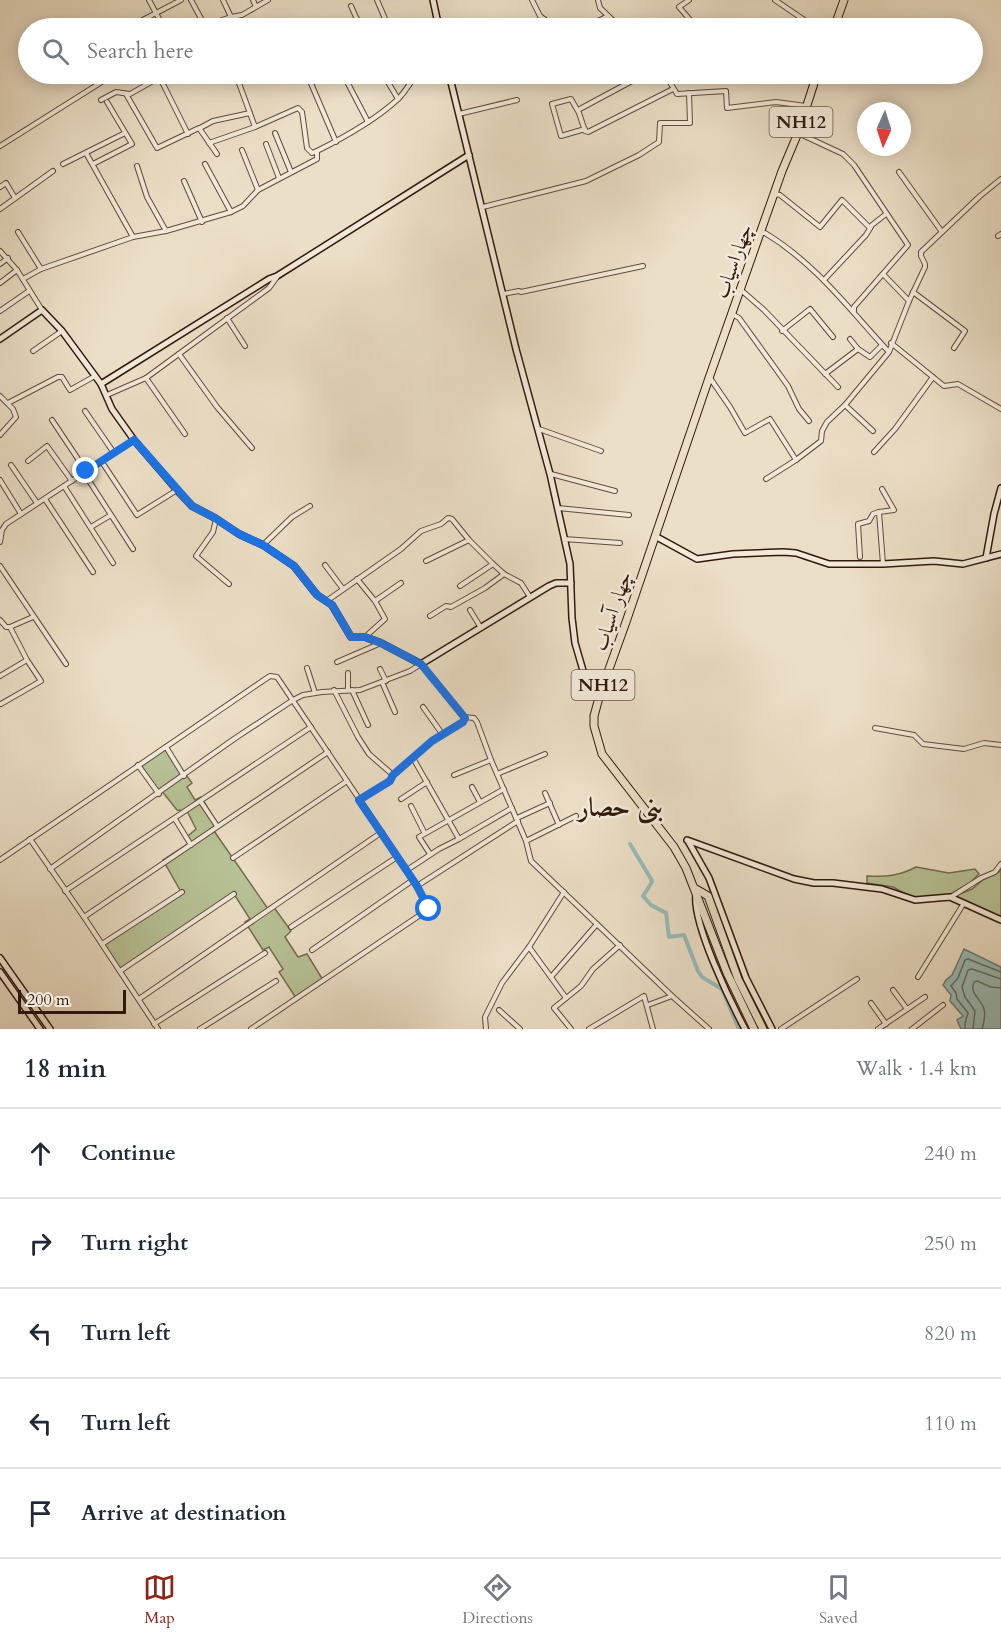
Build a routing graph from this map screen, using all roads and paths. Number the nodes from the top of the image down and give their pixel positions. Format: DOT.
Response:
graph roads {
  1 [pos="149,0"];
  2 [pos="181,0"];
  3 [pos="191,0"];
  4 [pos="223,0"];
  5 [pos="253,0"];
  6 [pos="268,0"];
  7 [pos="377,0"];
  8 [pos="532,0"];
  9 [pos="598,0"];
  10 [pos="689,0"];
  11 [pos="775,0"];
  12 [pos="844,0"];
  13 [pos="435,1"];
  14 [pos="351,6"];
  15 [pos="256,7"];
  16 [pos="156,13"];
  17 [pos="231,16"];
  18 [pos="608,16"];
  19 [pos="146,18"];
  20 [pos="159,18"];
  21 [pos="201,18"];
  22 [pos="226,18"];
  23 [pos="356,18"];
  24 [pos="385,18"];
  25 [pos="438,18"];
  26 [pos="543,18"];
  27 [pos="604,18"];
  28 [pos="688,18"];
  29 [pos="801,18"];
  30 [pos="838,18"];
  31 [pos="98,84"];
  32 [pos="145,84"];
  33 [pos="163,84"];
  34 [pos="239,84"];
  35 [pos="311,84"];
  36 [pos="348,84"];
  37 [pos="388,84"];
  38 [pos="410,84"];
  39 [pos="452,84"];
  40 [pos="627,84"];
  41 [pos="671,84"];
  42 [pos="814,84"];
  43 [pos="674,89"];
  44 [pos="688,93"];
  45 [pos="126,94"];
  46 [pos="398,99"];
  47 [pos="101,100"];
  48 [pos="517,100"];
  49 [pos="107,102"];
  50 [pos="806,106"];
  51 [pos="578,111"];
  52 [pos="250,113"];
  53 [pos="459,114"];
  54 [pos="368,122"];
  55 [pos="255,126"];
  56 [pos="199,128"];
  57 [pos="585,129"];
  58 [pos="125,133"];
  59 [pos="275,133"];
  60 [pos="798,133"];
  61 [pos="188,134"];
  62 [pos="209,142"];
  63 [pos="336,142"];
  64 [pos="266,144"];
  65 [pos="0,146"];
  66 [pos="242,150"];
  67 [pos="317,151"];
  68 [pos="87,153"];
  69 [pos="217,154"];
  70 [pos="469,155"];
  71 [pos="63,164"];
  72 [pos="93,164"];
  73 [pos="205,164"];
  74 [pos="137,166"];
  75 [pos="53,171"];
  76 [pos="291,172"];
  77 [pos="899,172"];
  78 [pos="279,178"];
  79 [pos="1001,179"];
  80 [pos="184,181"];
  81 [pos="0,187"];
  82 [pos="258,190"];
  83 [pos="775,194"];
  84 [pos="15,198"];
  85 [pos="483,207"];
  86 [pos="0,209"];
  87 [pos="231,212"];
  88 [pos="886,214"];
  89 [pos="202,222"];
  90 [pos="870,228"];
  91 [pos="166,231"];
  92 [pos="18,232"];
  93 [pos="942,232"];
  94 [pos="760,234"];
  95 [pos="133,237"];
  96 [pos="0,251"];
  97 [pos="8,258"];
  98 [pos="0,264"];
  99 [pos="644,266"];
  100 [pos="41,269"];
  101 [pos="17,270"];
  102 [pos="883,274"];
  103 [pos="277,276"];
  104 [pos="23,279"];
  105 [pos="824,280"];
  106 [pos="0,283"];
  107 [pos="740,289"];
  108 [pos="30,291"];
  109 [pos="913,292"];
  110 [pos="503,294"];
  111 [pos="909,301"];
  112 [pos="42,310"];
  113 [pos="854,311"];
  114 [pos="0,312"];
  115 [pos="732,314"];
  116 [pos="227,318"];
  117 [pos="62,330"];
  118 [pos="782,331"];
  119 [pos="833,337"];
  120 [pos="0,339"];
  121 [pos="850,339"];
  122 [pos="891,343"];
  123 [pos="882,345"];
  124 [pos="245,346"];
  125 [pos="954,348"];
  126 [pos="858,349"];
  127 [pos="33,351"];
  128 [pos="889,352"];
  129 [pos="179,354"];
  130 [pos="825,374"];
  131 [pos="95,376"];
  132 [pos="933,377"];
  133 [pos="146,378"];
  134 [pos="709,378"];
  135 [pos="101,384"];
  136 [pos="838,387"];
  137 [pos="107,395"];
  138 [pos="0,396"];
  139 [pos="8,403"];
  140 [pos="845,405"];
  141 [pos="1001,409"];
  142 [pos="85,411"];
  143 [pos="52,420"];
  144 [pos="808,422"];
  145 [pos="539,429"];
  146 [pos="873,431"];
  147 [pos="185,434"];
  148 [pos="0,435"];
  149 [pos="134,440"];
  150 [pos="252,448"];
  151 [pos="601,451"];
  152 [pos="874,452"];
  153 [pos="114,453"];
  154 [pos="682,460"];
  155 [pos="796,460"];
  156 [pos="28,461"];
  157 [pos="102,462"];
  158 [pos="11,465"];
  159 [pos="85,472"];
  160 [pos="550,474"];
  161 [pos="766,479"];
  162 [pos="0,480"];
  163 [pos="72,481"];
  164 [pos="64,486"];
  165 [pos="1001,488"];
  166 [pos="882,489"];
  167 [pos="177,490"];
  168 [pos="615,491"];
  169 [pos="45,499"];
  170 [pos="37,503"];
  171 [pos="310,506"];
  172 [pos="557,508"];
  173 [pos="879,512"];
  174 [pos="21,514"];
  175 [pos="111,514"];
  176 [pos="629,515"];
  177 [pos="216,518"];
  178 [pos="0,520"];
  179 [pos="3,526"];
  180 [pos="91,527"];
  181 [pos="655,536"];
  182 [pos="564,538"];
  183 [pos="469,540"];
  184 [pos="0,542"];
  185 [pos="620,543"];
  186 [pos="263,545"];
  187 [pos="133,549"];
  188 [pos="1001,554"];
  189 [pos="860,557"];
  190 [pos="986,558"];
  191 [pos="426,561"];
  192 [pos="113,562"];
  193 [pos="493,564"];
  194 [pos="883,564"];
  195 [pos="325,565"];
  196 [pos="0,566"];
  197 [pos="93,572"];
  198 [pos="504,574"];
  199 [pos="357,579"];
  200 [pos="401,583"];
  201 [pos="571,583"];
  202 [pos="229,584"];
  203 [pos="460,586"];
  204 [pos="343,589"];
  205 [pos="530,597"];
  206 [pos="328,600"];
  207 [pos="375,601"];
  208 [pos="470,610"];
  209 [pos="430,616"];
  210 [pos="33,617"];
  211 [pos="0,620"];
  212 [pos="10,627"];
  213 [pos="481,628"];
  214 [pos="365,637"];
  215 [pos="381,643"];
  216 [pos="27,660"];
  217 [pos="337,662"];
  218 [pos="66,664"];
  219 [pos="421,664"];
  220 [pos="307,668"];
  221 [pos="380,669"];
  222 [pos="348,673"];
  223 [pos="0,676"];
  224 [pos="384,682"];
  225 [pos="334,690"];
  226 [pos="350,690"];
  227 [pos="315,693"];
  228 [pos="600,694"];
  229 [pos="293,700"];
  230 [pos="1,704"];
  231 [pos="423,707"];
  232 [pos="395,712"];
  233 [pos="465,718"];
  234 [pos="368,725"];
  235 [pos="311,728"];
  236 [pos="875,728"];
  237 [pos="443,735"];
  238 [pos="1001,745"];
  239 [pos="165,747"];
  240 [pos="328,752"];
  241 [pos="545,754"];
  242 [pos="412,758"];
  243 [pos="491,760"];
  244 [pos="138,765"];
  245 [pos="497,774"];
  246 [pos="393,775"];
  247 [pos="454,775"];
  248 [pos="184,776"];
  249 [pos="347,781"];
  250 [pos="427,782"];
  251 [pos="472,787"];
  252 [pos="504,789"];
  253 [pos="545,793"];
  254 [pos="159,794"];
  255 [pos="401,799"];
  256 [pos="359,800"];
  257 [pos="201,802"];
  258 [pos="480,802"];
  259 [pos="550,803"];
  260 [pos="411,806"];
  261 [pos="512,808"];
  262 [pos="576,816"];
  263 [pos="175,819"];
  264 [pos="448,820"];
  265 [pos="518,820"];
  266 [pos="559,825"];
  267 [pos="217,826"];
  268 [pos="382,832"];
  269 [pos="424,832"];
  270 [pos="30,839"];
  271 [pos="459,839"];
  272 [pos="526,841"];
  273 [pos="191,845"];
  274 [pos="430,854"];
  275 [pos="397,857"];
  276 [pos="232,858"];
  277 [pos="0,860"];
  278 [pos="1001,864"];
  279 [pos="50,869"];
  280 [pos="407,870"];
  281 [pos="413,880"];
  282 [pos="417,886"];
  283 [pos="696,890"];
  284 [pos="65,891"];
  285 [pos="182,892"];
  286 [pos="564,892"];
  287 [pos="234,894"];
  288 [pos="712,895"];
  289 [pos="950,897"];
  290 [pos="964,903"];
  291 [pos="84,917"];
  292 [pos="1001,920"];
  293 [pos="597,924"];
  294 [pos="291,927"];
  295 [pos="102,944"];
  296 [pos="620,945"];
  297 [pos="529,947"];
  298 [pos="312,950"];
  299 [pos="265,952"];
  300 [pos="0,958"];
  301 [pos="0,972"];
  302 [pos="120,972"];
  303 [pos="551,977"];
  304 [pos="918,977"];
  305 [pos="857,979"];
  306 [pos="276,981"];
  307 [pos="893,990"];
  308 [pos="672,996"];
  309 [pos="925,997"];
  310 [pos="139,999"];
  311 [pos="566,999"];
  312 [pos="871,1003"];
  313 [pos="648,1005"];
  314 [pos="943,1005"];
  315 [pos="907,1009"];
  316 [pos="499,1010"];
  317 [pos="154,1024"];
  318 [pos="885,1024"];
  319 [pos="48,1028"];
  320 [pos="570,1028"];
  321 [pos="40,1029"];
  322 [pos="158,1029"];
  323 [pos="200,1029"];
  324 [pos="251,1029"];
  325 [pos="486,1029"];
  326 [pos="520,1029"];
  327 [pos="589,1029"];
  328 [pos="653,1029"];
  329 [pos="710,1029"];
  330 [pos="745,1029"];
  331 [pos="754,1029"];
  332 [pos="763,1029"];
  333 [pos="772,1029"];
  334 [pos="781,1029"];
  335 [pos="878,1029"];
  336 [pos="912,1029"];
  1 -- 16 [label="street"];
  2 -- 16 [label="street"];
  3 -- 21 [label="street"];
  4 -- 17 [label="street"];
  5 -- 15 [label="street"];
  6 -- 15 [label="street"];
  7 -- 24 [label="street"];
  8 -- 26 [label="street"];
  9 -- 18 [label="street"];
  10 -- 28 [label="street"];
  11 -- 29 [label="street"];
  12 -- 30 [label="highway"];
  13 -- 25 [label="street"];
  14 -- 23 [label="street"];
  15 -- 17 [label="street"];
  16 -- 19 [label="street"];
  16 -- 20 [label="street"];
  17 -- 22 [label="street"];
  18 -- 27 [label="street"];
  31 -- 65 [label="street"];
  32 -- 45 [label="street"];
  33 -- 61 [label="street"];
  34 -- 52 [label="street"];
  35 -- 63 [label="street"];
  36 -- 54 [label="street"];
  37 -- 46 [label="street"];
  38 -- 46 [label="street"];
  39 -- 53 [label="street"];
  40 -- 51 [label="street"];
  41 -- 43 [label="street"];
  42 -- 50 [label="highway, چهاراسیاب / NH12"];
  43 -- 44 [label="street"];
  43 -- 57 [label="street"];
  44 -- 50 [label="street"];
  44 -- 85 [label="street"];
  45 -- 47 [label="street"];
  45 -- 61 [label="street"];
  46 -- 54 [label="street"];
  48 -- 53 [label="street"];
  49 -- 58 [label="street"];
  50 -- 60 [label="highway, چهاراسیاب / NH12"];
  51 -- 57 [label="street"];
  51 -- 57 [label="street"];
  52 -- 55 [label="street"];
  52 -- 56 [label="street"];
  53 -- 70 [label="street"];
  54 -- 63 [label="street"];
  55 -- 62 [label="street"];
  55 -- 67 [label="street"];
  56 -- 61 [label="street"];
  56 -- 62 [label="street"];
  58 -- 68 [label="street"];
  58 -- 72 [label="street"];
  59 -- 76 [label="street"];
  60 -- 83 [label="highway, چهاراسیاب / NH12"];
  60 -- 88 [label="street"];
  62 -- 69 [label="street"];
  63 -- 67 [label="street"];
  64 -- 78 [label="street"];
  66 -- 82 [label="street"];
  67 -- 76 [label="street"];
  68 -- 71 [label="street"];
  68 -- 72 [label="street"];
  70 -- 85 [label="street"];
  70 -- 103 [label="street"];
  72 -- 95 [label="street"];
  73 -- 87 [label="street"];
  74 -- 91 [label="street"];
  75 -- 84 [label="street"];
  76 -- 78 [label="street"];
  77 -- 93 [label="street"];
  78 -- 82 [label="street"];
  79 -- 93 [label="street"];
  80 -- 89 [label="street"];
  81 -- 84 [label="street"];
  82 -- 87 [label="street"];
  83 -- 90 [label="street"];
  83 -- 94 [label="highway, چهاراسیاب / NH12"];
  84 -- 86 [label="street"];
  85 -- 110 [label="street"];
  87 -- 89 [label="street"];
  88 -- 90 [label="street"];
  88 -- 102 [label="street"];
  89 -- 91 [label="street"];
  90 -- 105 [label="street"];
  91 -- 95 [label="street"];
  92 -- 100 [label="street"];
  93 -- 109 [label="street"];
  94 -- 105 [label="street"];
  94 -- 107 [label="highway, چهاراسیاب / NH12"];
  95 -- 100 [label="street"];
  96 -- 97 [label="street"];
  97 -- 98 [label="street"];
  97 -- 101 [label="street"];
  99 -- 110 [label="street"];
  100 -- 104 [label="street"];
  101 -- 104 [label="street"];
  101 -- 106 [label="street"];
  102 -- 111 [label="street"];
  102 -- 113 [label="street"];
  103 -- 116 [label="street"];
  103 -- 135 [label="street"];
  104 -- 108 [label="street"];
  105 -- 113 [label="street"];
  107 -- 115 [label="highway, چهاراسیاب / NH12"];
  107 -- 118 [label="street"];
  108 -- 112 [label="street"];
  108 -- 114 [label="street"];
  109 -- 111 [label="street"];
  109 -- 125 [label="street"];
  110 -- 145 [label="street"];
  111 -- 122 [label="street"];
  112 -- 117 [label="street"];
  112 -- 120 [label="street"];
  113 -- 123 [label="street"];
  115 -- 134 [label="highway, چهاراسیاب / NH12"];
  115 -- 144 [label="street"];
  116 -- 124 [label="street"];
  116 -- 129 [label="street"];
  117 -- 127 [label="street"];
  117 -- 131 [label="street"];
  118 -- 119 [label="street"];
  118 -- 130 [label="street"];
  121 -- 126 [label="street"];
  122 -- 128 [label="street"];
  122 -- 132 [label="street"];
  123 -- 126 [label="street"];
  123 -- 128 [label="street"];
  126 -- 130 [label="street"];
  128 -- 140 [label="street"];
  129 -- 133 [label="street"];
  129 -- 150 [label="street"];
  130 -- 136 [label="street"];
  131 -- 135 [label="street"];
  131 -- 139 [label="street"];
  132 -- 141 [label="street"];
  132 -- 152 [label="street"];
  133 -- 137 [label="street"];
  133 -- 147 [label="street"];
  134 -- 154 [label="highway, چهاراسیاب / NH12"];
  134 -- 155 [label="street"];
  135 -- 137 [label="street"];
  137 -- 149 [label="street"];
  138 -- 139 [label="street"];
  139 -- 148 [label="street"];
  140 -- 146 [label="street"];
  140 -- 155 [label="street"];
  142 -- 153 [label="street"];
  143 -- 159 [label="street"];
  145 -- 151 [label="street"];
  145 -- 160 [label="street"];
  149 -- 153 [label="street"];
  149 -- 167 [label="street"];
  153 -- 157 [label="street"];
  154 -- 181 [label="highway, چهار آسیاب / NH12"];
  155 -- 161 [label="street"];
  156 -- 163 [label="street"];
  157 -- 159 [label="street"];
  157 -- 167 [label="street"];
  158 -- 170 [label="street"];
  159 -- 163 [label="street"];
  159 -- 175 [label="street"];
  160 -- 168 [label="street"];
  160 -- 172 [label="street"];
  162 -- 174 [label="street"];
  163 -- 164 [label="street"];
  164 -- 169 [label="street"];
  164 -- 180 [label="street"];
  165 -- 190 [label="street"];
  166 -- 173 [label="street"];
  167 -- 177 [label="street"];
  169 -- 170 [label="street"];
  169 -- 197 [label="street"];
  170 -- 174 [label="street"];
  171 -- 186 [label="street"];
  172 -- 176 [label="street"];
  172 -- 182 [label="street"];
  173 -- 189 [label="street"];
  173 -- 194 [label="street"];
  174 -- 179 [label="street"];
  175 -- 180 [label="street"];
  175 -- 187 [label="street"];
  177 -- 186 [label="street"];
  177 -- 202 [label="street"];
  178 -- 179 [label="street"];
  179 -- 184 [label="street"];
  180 -- 192 [label="street"];
  181 -- 194 [label="street"];
  181 -- 228 [label="highway, چهار آسیاب / NH12"];
  182 -- 185 [label="street"];
  182 -- 201 [label="street"];
  183 -- 191 [label="street"];
  183 -- 193 [label="street"];
  183 -- 199 [label="street"];
  186 -- 206 [label="street"];
  188 -- 190 [label="street"];
  190 -- 194 [label="street"];
  193 -- 198 [label="street"];
  193 -- 203 [label="street"];
  195 -- 204 [label="street"];
  196 -- 210 [label="street"];
  198 -- 205 [label="street"];
  198 -- 209 [label="street"];
  199 -- 204 [label="street"];
  199 -- 207 [label="street"];
  200 -- 207 [label="street"];
  201 -- 205 [label="street"];
  201 -- 228 [label="street"];
  204 -- 206 [label="street"];
  205 -- 213 [label="street"];
  206 -- 214 [label="street"];
  207 -- 214 [label="street"];
  208 -- 213 [label="street"];
  210 -- 212 [label="street"];
  210 -- 218 [label="street"];
  211 -- 212 [label="street"];
  212 -- 216 [label="street"];
  213 -- 219 [label="street"];
  214 -- 215 [label="street"];
  215 -- 217 [label="street"];
  215 -- 219 [label="street"];
  216 -- 223 [label="street"];
  216 -- 230 [label="street"];
  219 -- 224 [label="street"];
  219 -- 233 [label="street"];
  220 -- 227 [label="street"];
  221 -- 224 [label="street"];
  222 -- 226 [label="street"];
  224 -- 226 [label="street"];
  224 -- 232 [label="street"];
  225 -- 226 [label="street"];
  225 -- 227 [label="street"];
  225 -- 246 [label="street"];
  226 -- 234 [label="street"];
  227 -- 229 [label="street"];
  228 -- 283 [label="highway, چهار آسیاب / NH12"];
  229 -- 235 [label="street"];
  229 -- 239 [label="street"];
  229 -- 248 [label="street"];
  231 -- 237 [label="street"];
  233 -- 237 [label="street"];
  233 -- 243 [label="street"];
  235 -- 240 [label="street"];
  235 -- 257 [label="street"];
  236 -- 238 [label="street"];
  237 -- 242 [label="street"];
  239 -- 244 [label="street"];
  239 -- 248 [label="street"];
  240 -- 249 [label="street"];
  240 -- 267 [label="street"];
  241 -- 245 [label="street"];
  242 -- 246 [label="street"];
  242 -- 250 [label="street"];
  243 -- 245 [label="street"];
  243 -- 247 [label="street"];
  244 -- 254 [label="street"];
  244 -- 270 [label="street"];
  245 -- 252 [label="street"];
  246 -- 256 [label="street"];
  248 -- 254 [label="street"];
  249 -- 256 [label="street"];
  249 -- 276 [label="street"];
  250 -- 255 [label="street"];
  250 -- 264 [label="street"];
  251 -- 258 [label="street"];
  252 -- 258 [label="street"];
  252 -- 261 [label="street"];
  253 -- 259 [label="street"];
  254 -- 279 [label="street"];
  256 -- 268 [label="street"];
  257 -- 263 [label="street"];
  257 -- 267 [label="street"];
  258 -- 264 [label="street"];
  259 -- 265 [label="street"];
  259 -- 266 [label="street"];
  260 -- 269 [label="street"];
  261 -- 265 [label="street"];
  261 -- 271 [label="street"];
  262 -- 266 [label="street"];
  263 -- 273 [label="street"];
  263 -- 284 [label="street"];
  264 -- 269 [label="street"];
  264 -- 271 [label="street"];
  265 -- 272 [label="street"];
  265 -- 282 [label="street"];
  266 -- 272 [label="street"];
  267 -- 273 [label="street"];
  268 -- 275 [label="street"];
  268 -- 310 [label="street"];
  269 -- 274 [label="street"];
  270 -- 277 [label="street"];
  270 -- 279 [label="street"];
  271 -- 274 [label="street"];
  272 -- 286 [label="street"];
  273 -- 291 [label="street"];
  274 -- 280 [label="street"];
  275 -- 280 [label="street"];
  275 -- 294 [label="street"];
  278 -- 289 [label="street"];
  279 -- 284 [label="street"];
  280 -- 281 [label="street"];
  281 -- 282 [label="street"];
  281 -- 298 [label="street"];
  282 -- 324 [label="street"];
  283 -- 288 [label="highway"];
  283 -- 330 [label="street"];
  283 -- 331 [label="highway, چهار آسیاب / NH12"];
  284 -- 291 [label="street"];
  285 -- 295 [label="street"];
  286 -- 293 [label="street"];
  286 -- 297 [label="street"];
  287 -- 302 [label="street"];
  288 -- 289 [label="street"];
  288 -- 332 [label="highway"];
  288 -- 333 [label="street"];
  289 -- 290 [label="street"];
  290 -- 292 [label="street"];
  290 -- 304 [label="street"];
  291 -- 295 [label="street"];
  293 -- 296 [label="street"];
  293 -- 303 [label="street"];
  295 -- 302 [label="street"];
  296 -- 308 [label="street"];
  296 -- 311 [label="street"];
  297 -- 303 [label="street"];
  297 -- 325 [label="street"];
  299 -- 317 [label="street"];
  300 -- 319 [label="street"];
  301 -- 321 [label="street"];
  302 -- 310 [label="street"];
  303 -- 311 [label="street"];
  305 -- 334 [label="street"];
  306 -- 323 [label="street"];
  307 -- 315 [label="street"];
  308 -- 313 [label="street"];
  308 -- 329 [label="street"];
  309 -- 315 [label="street"];
  310 -- 317 [label="street"];
  311 -- 320 [label="street"];
  312 -- 318 [label="street"];
  313 -- 327 [label="street"];
  313 -- 328 [label="street"];
  314 -- 336 [label="street"];
  315 -- 318 [label="street"];
  316 -- 326 [label="street"];
  317 -- 322 [label="street"];
  318 -- 335 [label="street"];
}
